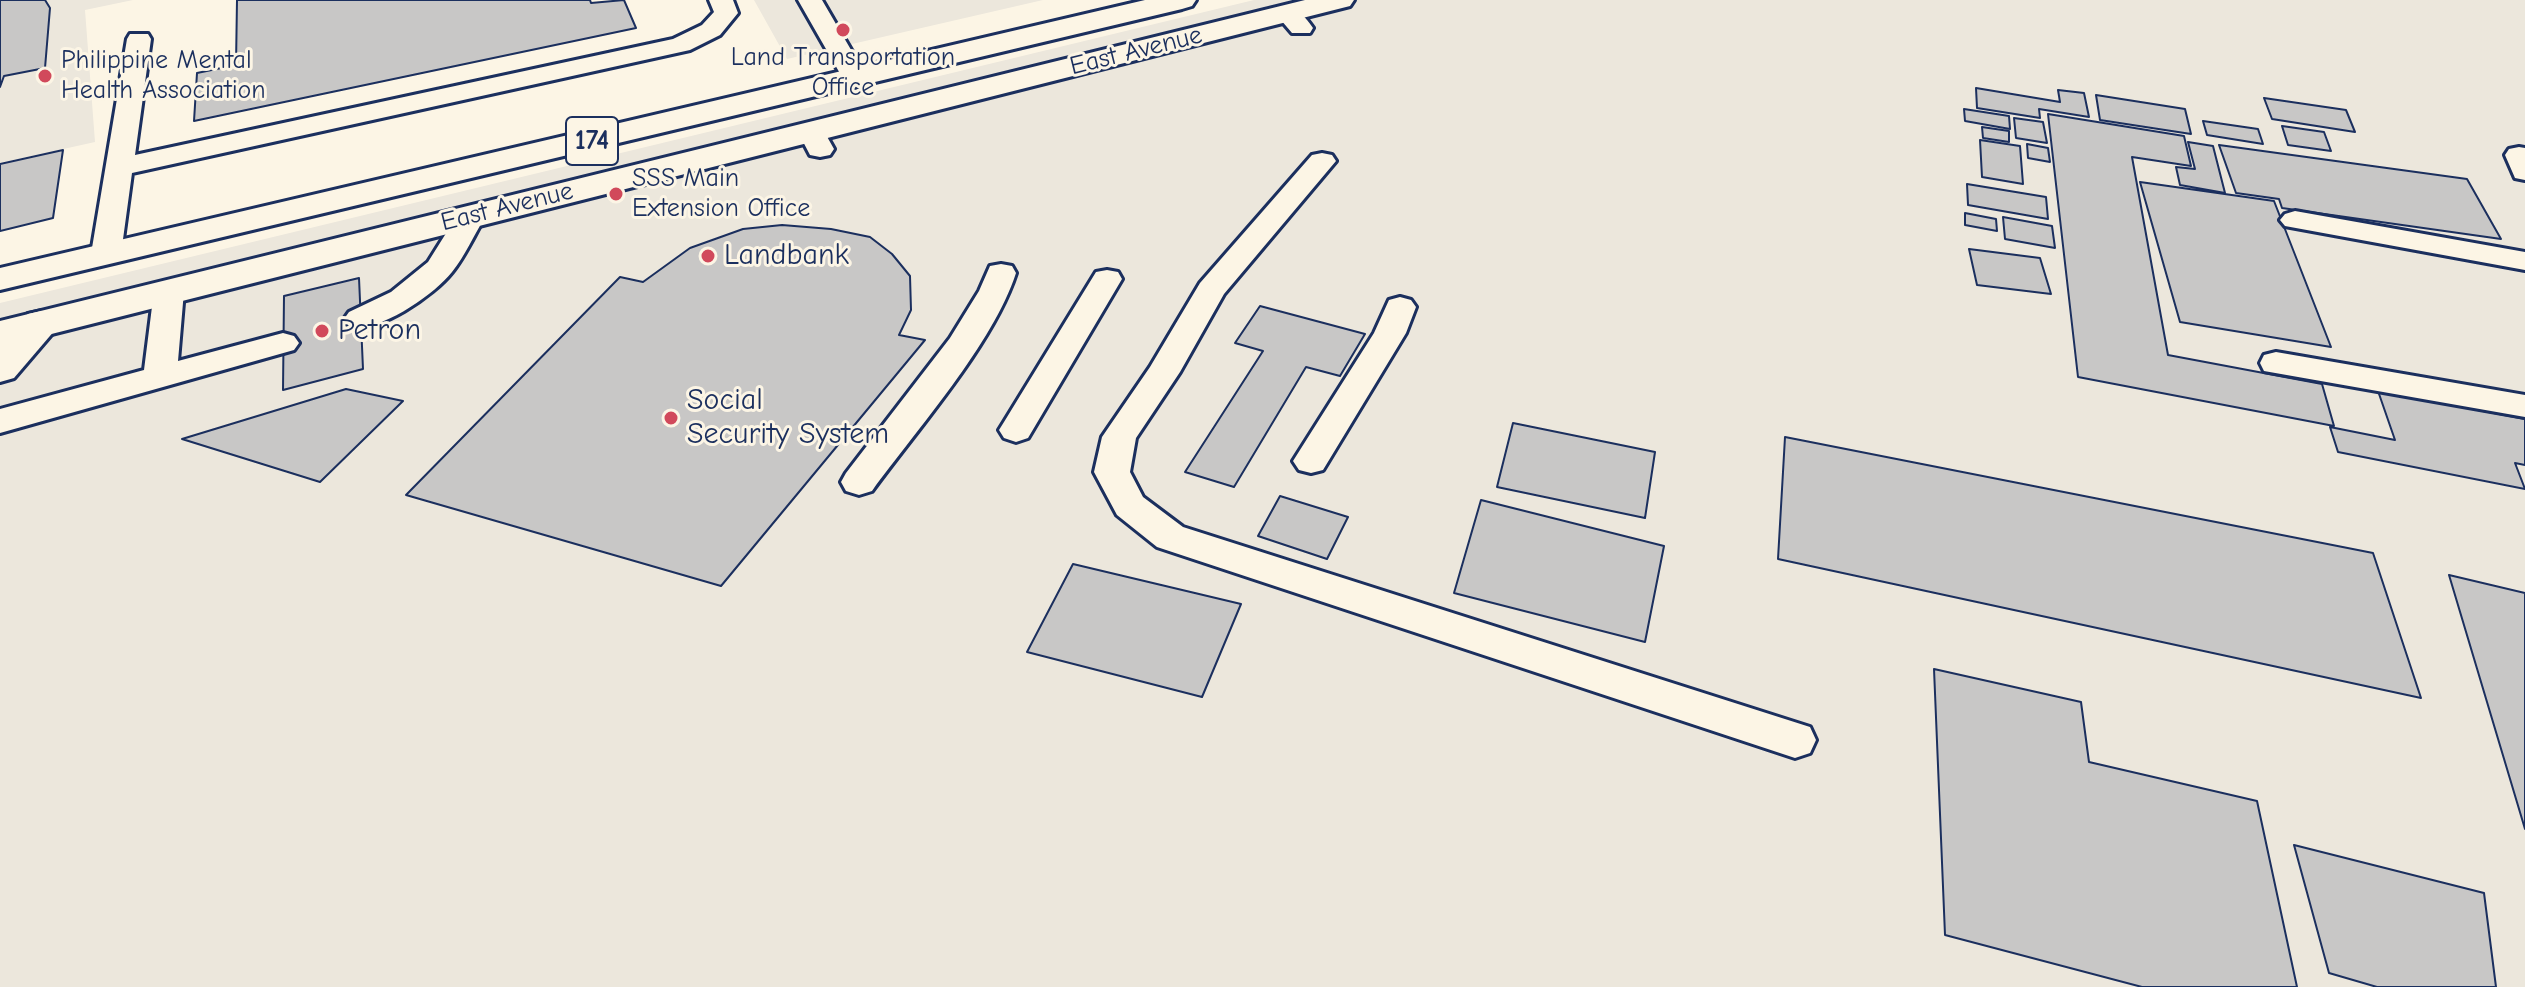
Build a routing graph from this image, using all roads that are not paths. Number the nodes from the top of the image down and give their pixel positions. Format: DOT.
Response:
graph roads {
  1 [pos="721,0"];
  2 [pos="810,0"];
  3 [pos="1182,0"];
  4 [pos="1309,10"];
  5 [pos="139,39"];
  6 [pos="855,79"];
  7 [pos="1322,161"];
  8 [pos="120,167"];
  9 [pos="470,217"];
  10 [pos="2295,220"];
  11 [pos="106,254"];
  12 [pos="2525,261"];
  13 [pos="1001,273"];
  14 [pos="0,279"];
  15 [pos="1107,279"];
  16 [pos="169,291"];
  17 [pos="1400,307"];
  18 [pos="360,319"];
  19 [pos="42,323"];
  20 [pos="0,334"];
  21 [pos="283,343"];
  22 [pos="2276,363"];
  23 [pos="0,369"];
  24 [pos="160,376"];
  25 [pos="2525,406"];
  26 [pos="0,421"];
  27 [pos="1016,430"];
  28 [pos="1311,461"];
  29 [pos="859,482"];
  30 [pos="1795,740"];
  1 -- 8 [label="lane"];
  2 -- 6 [label="lane"];
  3 -- 6 [label="main road, East Avenue / 174"];
  4 -- 9 [label="main road, East Avenue / 174"];
  5 -- 8 [label="lane"];
  6 -- 11 [label="main road, East Avenue / 174"];
  7 -- 30 [label="lane"];
  8 -- 11 [label="lane"];
  9 -- 16 [label="main road, East Avenue / 174"];
  9 -- 18 [label="lane"];
  10 -- 12 [label="lane"];
  11 -- 14 [label="main road, East Avenue / 174"];
  13 -- 29 [label="lane"];
  15 -- 27 [label="lane"];
  16 -- 19 [label="main road, East Avenue / 174"];
  16 -- 24 [label="lane"];
  17 -- 28 [label="lane"];
  19 -- 20 [label="main road, East Avenue / 174"];
  19 -- 23 [label="main road"];
  21 -- 24 [label="lane"];
  22 -- 25 [label="lane"];
  24 -- 26 [label="lane"];
}
